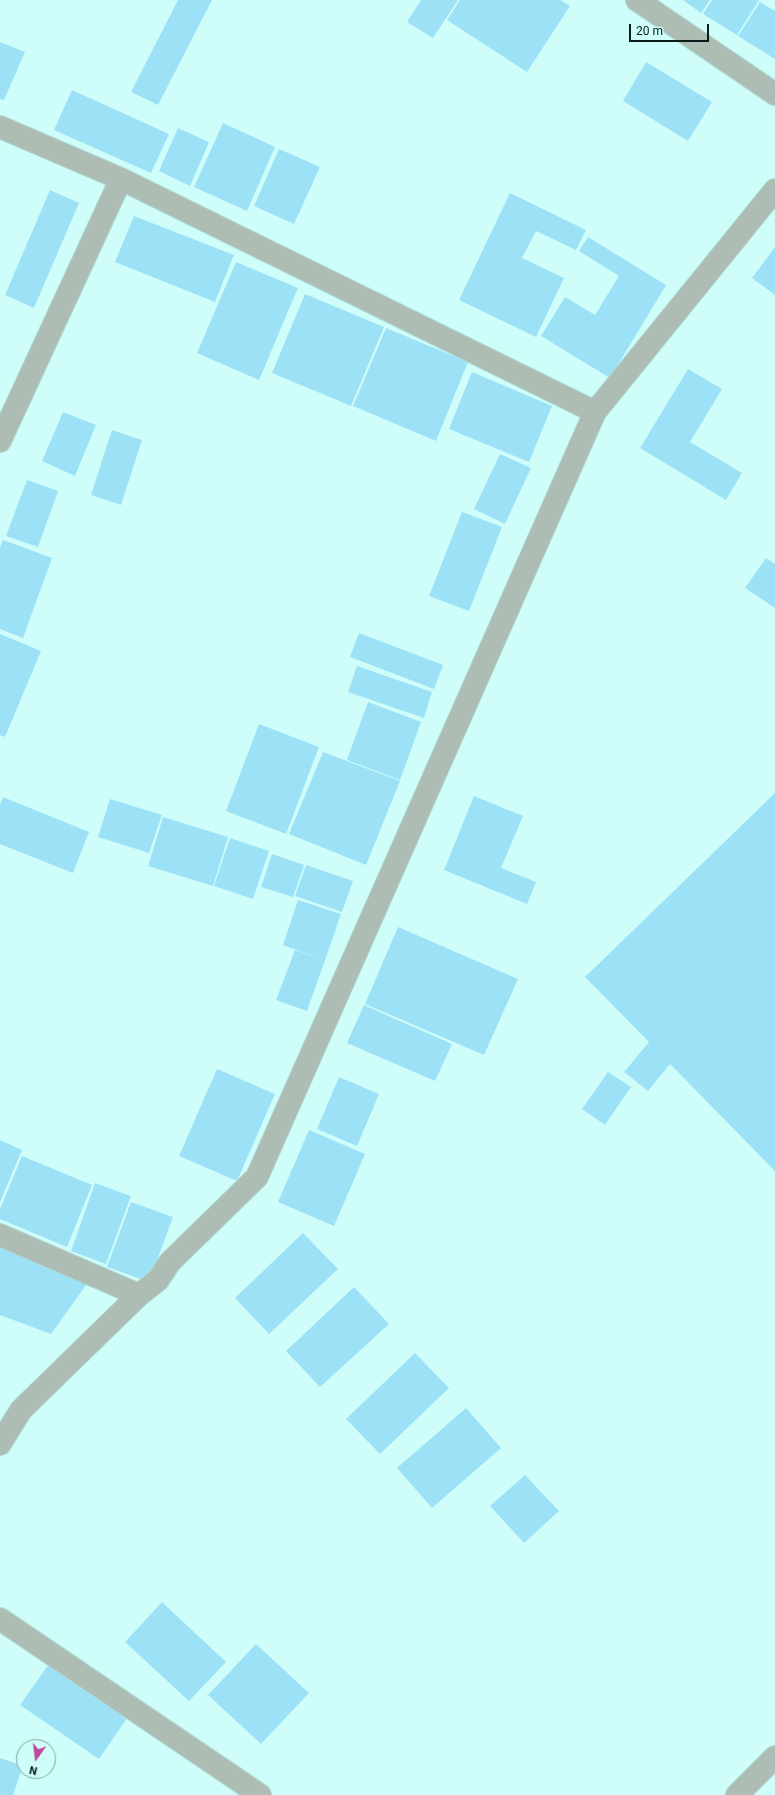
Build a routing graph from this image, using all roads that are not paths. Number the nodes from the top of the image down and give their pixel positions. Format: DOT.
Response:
graph roads {
  1 [pos="637,0"];
  2 [pos="775,94"];
  3 [pos="0,127"];
  4 [pos="121,179"];
  5 [pos="775,190"];
  6 [pos="595,412"];
  7 [pos="0,441"];
  8 [pos="0,1235"];
  9 [pos="139,1295"];
  10 [pos="0,1444"];
  11 [pos="0,1619"];
  12 [pos="775,1757"];
  13 [pos="260,1795"];
  14 [pos="738,1795"];
  1 -- 2 [label="street"];
  3 -- 4 [label="street"];
  4 -- 6 [label="street"];
  4 -- 7 [label="street"];
  5 -- 6 [label="street"];
  6 -- 9 [label="street"];
  8 -- 9 [label="street"];
  9 -- 10 [label="street"];
  11 -- 13 [label="street"];
  12 -- 14 [label="street"];
}
